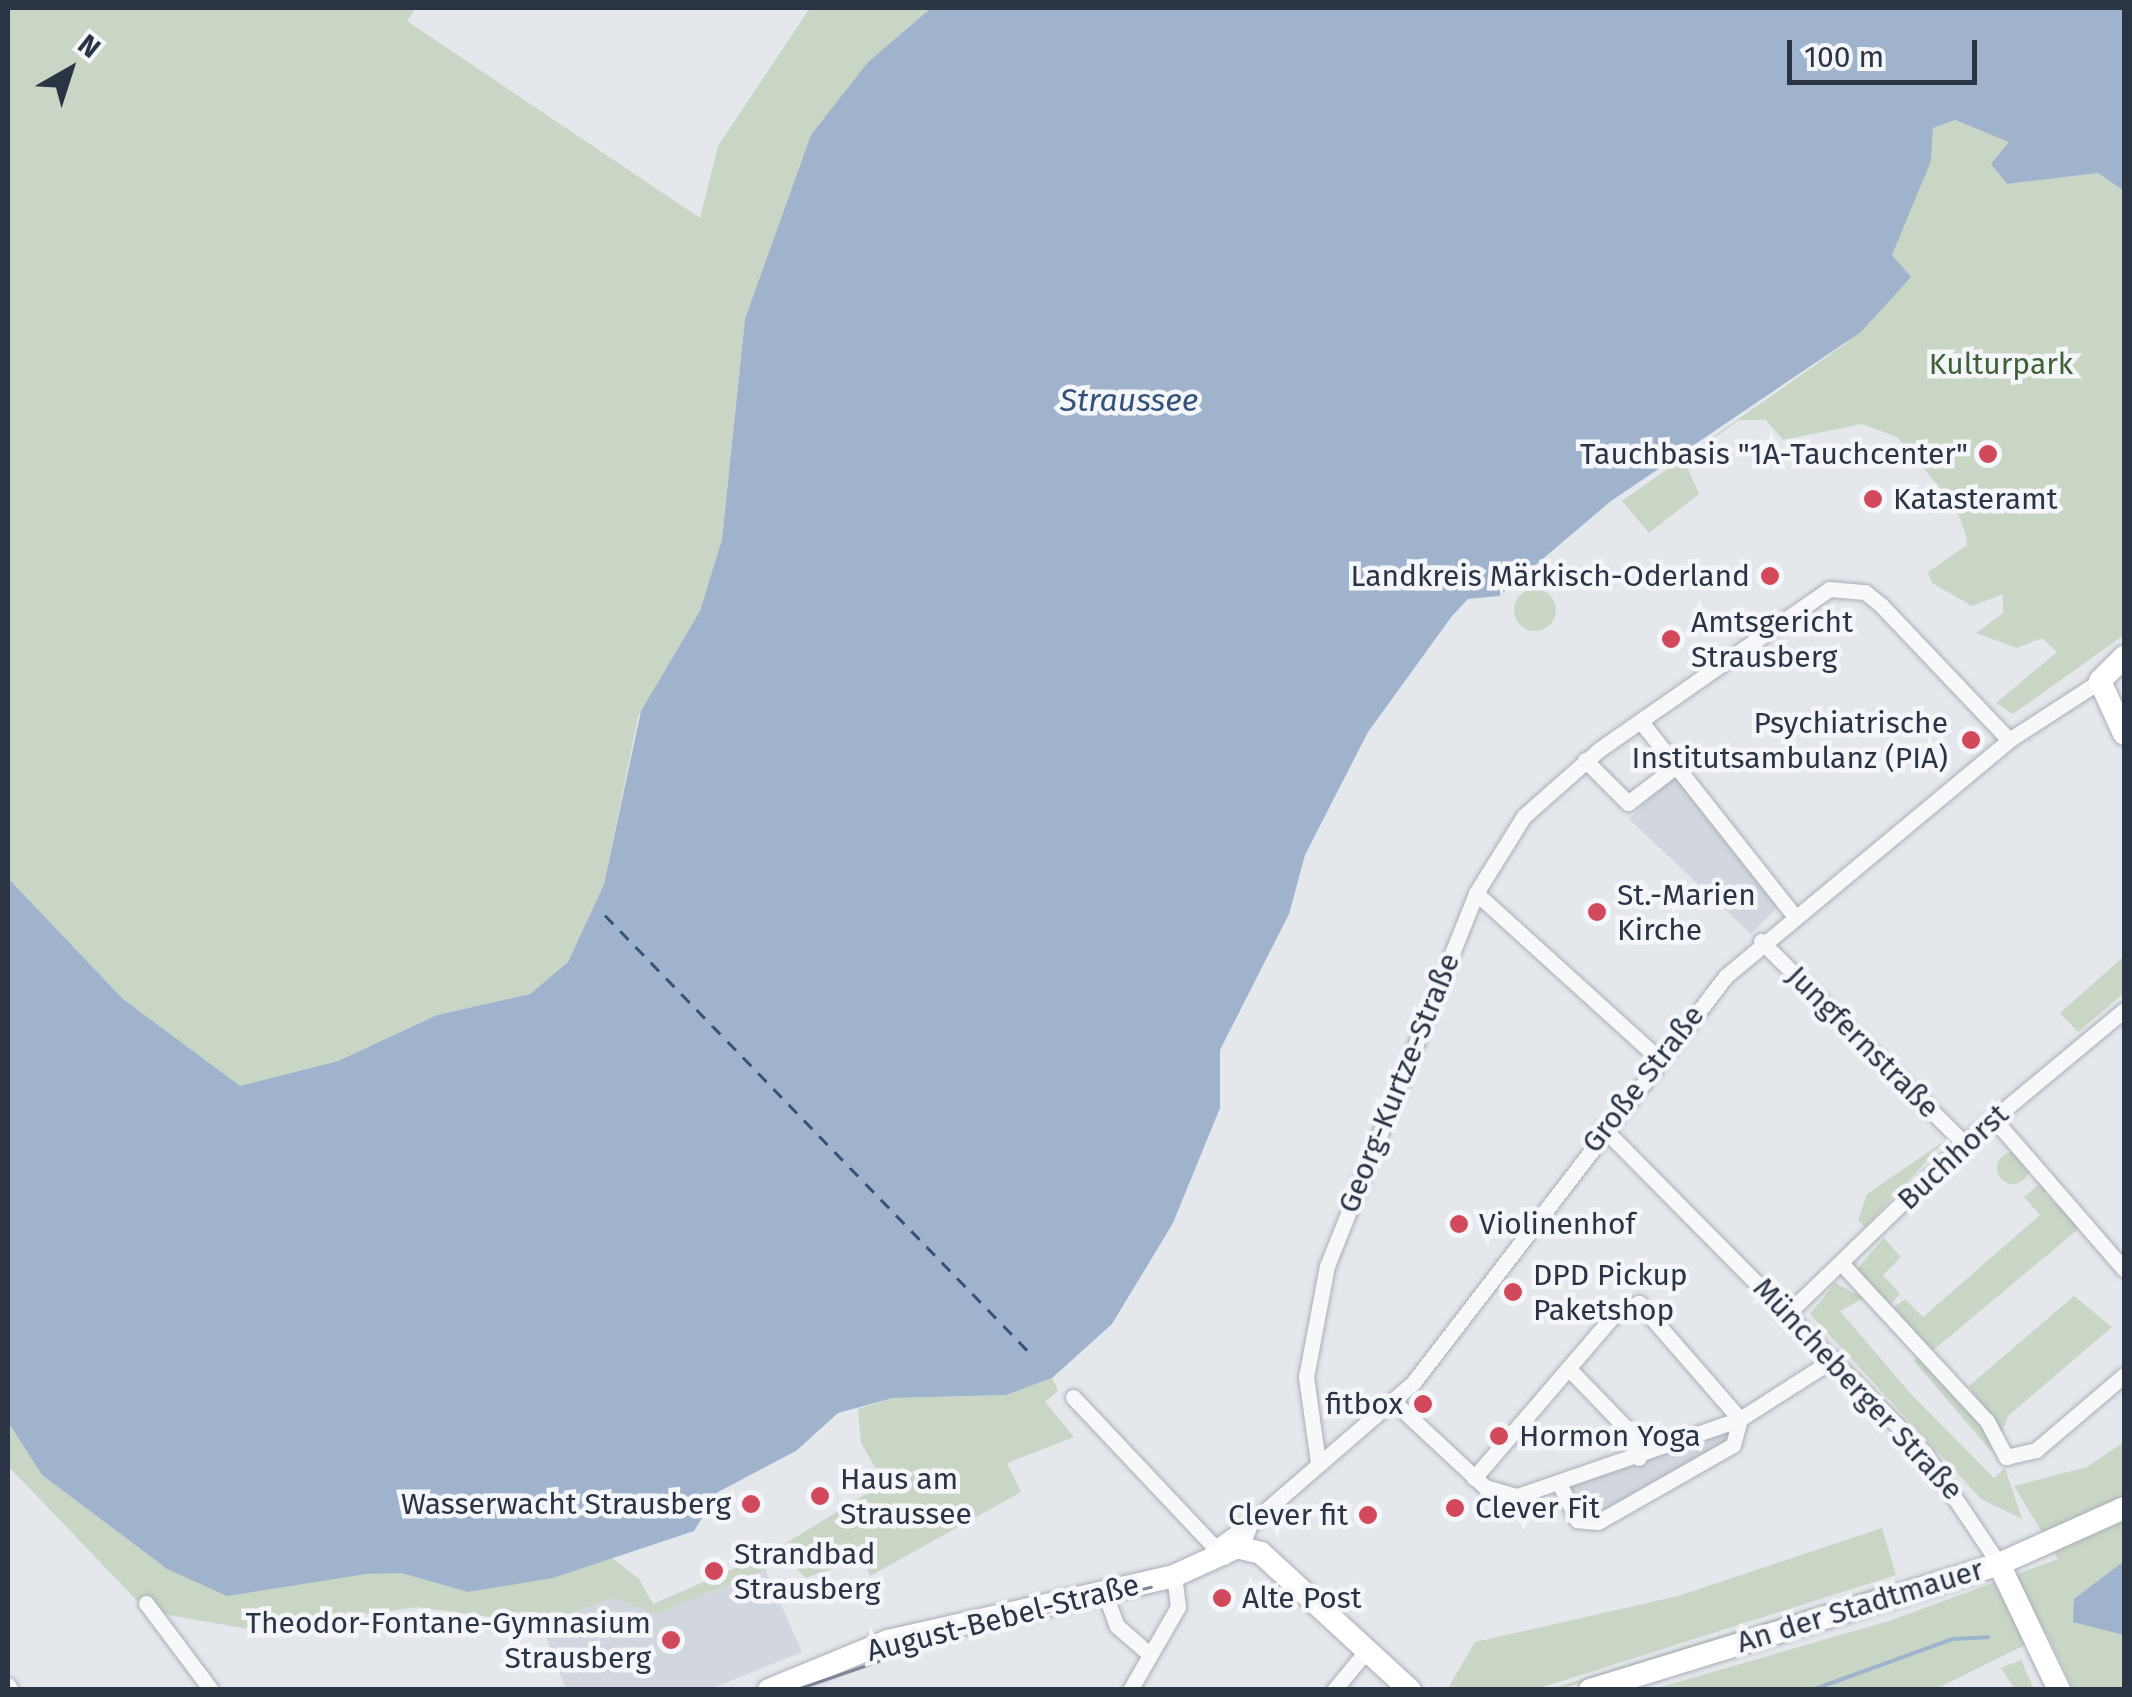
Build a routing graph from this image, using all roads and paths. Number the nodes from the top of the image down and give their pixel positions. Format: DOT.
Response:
graph roads {
  1 [pos="2124,657"];
  2 [pos="2091,684"];
  3 [pos="1642,723"];
  4 [pos="2124,734"];
  5 [pos="2009,740"];
  6 [pos="1585,760"];
  7 [pos="1674,767"];
  8 [pos="1476,893"];
  9 [pos="1792,913"];
  10 [pos="1760,941"];
  11 [pos="2124,1010"];
  12 [pos="1658,1058"];
  13 [pos="1992,1118"];
  14 [pos="1603,1128"];
  15 [pos="1964,1143"];
  16 [pos="1841,1263"];
  17 [pos="2124,1269"];
  18 [pos="1789,1312"];
  19 [pos="1834,1359"];
  20 [pos="1571,1370"];
  21 [pos="2124,1375"];
  22 [pos="1073,1397"];
  23 [pos="1395,1403"];
  24 [pos="1740,1419"];
  25 [pos="1639,1458"];
  26 [pos="1318,1462"];
  27 [pos="1474,1478"];
  28 [pos="1560,1487"];
  29 [pos="2124,1508"];
  30 [pos="1254,1520"];
  31 [pos="1227,1550"];
  32 [pos="1999,1564"];
  33 [pos="1179,1574"];
  34 [pos="1104,1591"];
  35 [pos="146,1603"];
  36 [pos="1148,1653"];
  37 [pos="1363,1655"];
  38 [pos="211,1690"];
  39 [pos="768,1690"];
  40 [pos="1130,1690"];
  41 [pos="1334,1690"];
  42 [pos="1410,1690"];
  43 [pos="1590,1690"];
  44 [pos="2059,1690"];
  1 -- 2 [label="street"];
  2 -- 4 [label="street"];
  2 -- 5 [label="street, Große Straße"];
  3 -- 5 [label="street, Georg-Kurtze-Straße"];
  3 -- 6 [label="street, Georg-Kurtze-Straße"];
  3 -- 7 [label="street"];
  5 -- 9 [label="street, Große Straße"];
  6 -- 7 [label="street"];
  6 -- 8 [label="street, Georg-Kurtze-Straße"];
  7 -- 9 [label="street"];
  8 -- 12 [label="street"];
  8 -- 26 [label="street, Georg-Kurtze-Straße"];
  9 -- 10 [label="street, Große Straße"];
  10 -- 12 [label="street, Große Straße"];
  10 -- 15 [label="street, Jungfernstraße"];
  11 -- 13 [label="street, Buchhorst"];
  12 -- 14 [label="street, Große Straße"];
  13 -- 15 [label="street, Buchhorst"];
  13 -- 17 [label="street"];
  14 -- 18 [label="street, Müncheberger Straße"];
  14 -- 23 [label="street, Große Straße"];
  15 -- 16 [label="street, Buchhorst"];
  16 -- 18 [label="street, Buchhorst"];
  16 -- 21 [label="street"];
  18 -- 19 [label="street, Müncheberger Straße"];
  19 -- 24 [label="street"];
  19 -- 32 [label="street, Müncheberger Straße"];
  20 -- 24 [label="street"];
  20 -- 25 [label="street"];
  20 -- 27 [label="street"];
  22 -- 31 [label="street"];
  23 -- 26 [label="street, Große Straße"];
  23 -- 27 [label="street"];
  24 -- 25 [label="street"];
  24 -- 28 [label="street"];
  25 -- 28 [label="street"];
  26 -- 30 [label="street, Große Straße"];
  27 -- 28 [label="street"];
  29 -- 32 [label="street, An der Stadtmauer"];
  30 -- 31 [label="street, Große Straße"];
  30 -- 31 [label="street, Große Straße"];
  31 -- 33 [label="street, August-Bebel-Straße"];
  31 -- 37 [label="street"];
  32 -- 43 [label="street, An der Stadtmauer"];
  32 -- 44 [label="street, Müncheberger Straße"];
  33 -- 34 [label="street, August-Bebel-Straße"];
  33 -- 36 [label="street"];
  34 -- 36 [label="street"];
  34 -- 39 [label="street, August-Bebel-Straße"];
  35 -- 38 [label="street"];
  36 -- 40 [label="street"];
  37 -- 41 [label="street"];
  37 -- 42 [label="street"];
}
